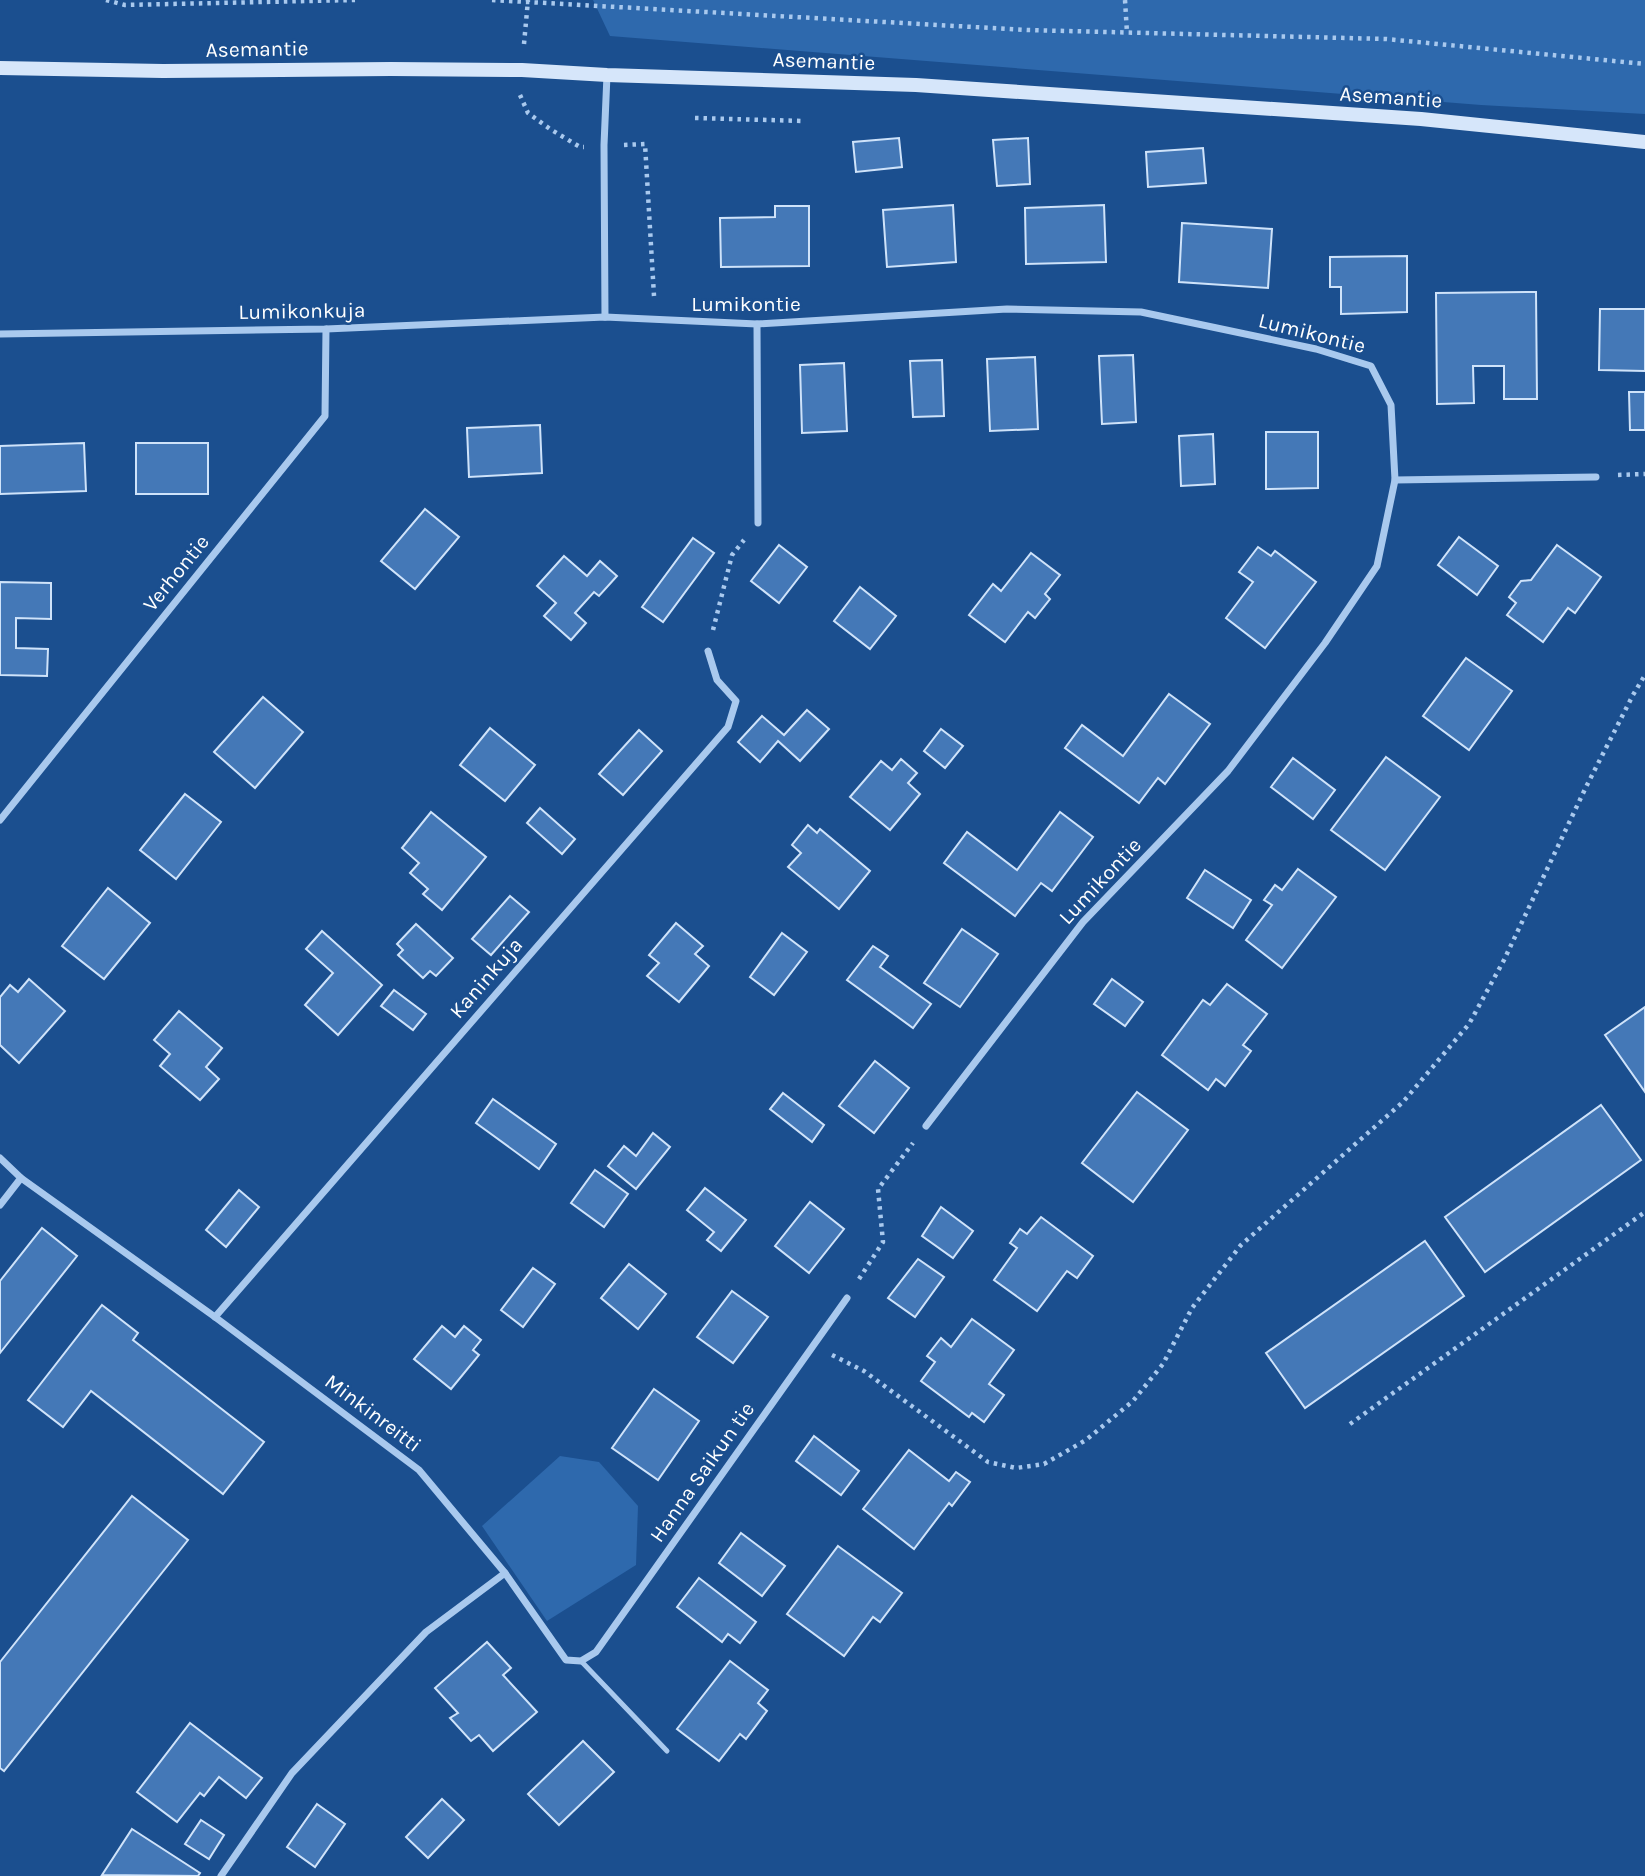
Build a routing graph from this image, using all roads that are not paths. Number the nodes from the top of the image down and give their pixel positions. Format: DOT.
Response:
graph roads {
  1 [pos="0,68"];
  2 [pos="607,75"];
  3 [pos="1645,142"];
  4 [pos="605,317"];
  5 [pos="757,324"];
  6 [pos="326,329"];
  7 [pos="0,334"];
  8 [pos="1596,477"];
  9 [pos="1395,480"];
  10 [pos="758,523"];
  11 [pos="708,651"];
  12 [pos="0,820"];
  13 [pos="926,1126"];
  14 [pos="0,1158"];
  15 [pos="21,1178"];
  16 [pos="0,1205"];
  17 [pos="847,1298"];
  18 [pos="215,1317"];
  19 [pos="505,1573"];
  20 [pos="581,1661"];
  21 [pos="667,1751"];
  22 [pos="221,1876"];
  1 -- 2 [label="main road, Asemantie"];
  2 -- 3 [label="main road, Asemantie"];
  2 -- 4 [label="street"];
  4 -- 5 [label="street, Lumikontie"];
  4 -- 6 [label="street, Lumikonkuja"];
  5 -- 9 [label="street, Lumikontie"];
  5 -- 10 [label="street"];
  6 -- 7 [label="street, Lumikonkuja"];
  6 -- 12 [label="street, Verhontie"];
  8 -- 9 [label="street"];
  9 -- 13 [label="street, Lumikontie"];
  11 -- 18 [label="street, Kaninkuja"];
  14 -- 15 [label="street, Minkinreitti"];
  15 -- 16 [label="street"];
  15 -- 18 [label="street, Minkinreitti"];
  17 -- 20 [label="street, Hanna Saikun tie"];
  18 -- 19 [label="street, Minkinreitti"];
  19 -- 20 [label="street, Minkinreitti"];
  19 -- 22 [label="street"];
  20 -- 21 [label="lane, Minkinreitti"];
}
